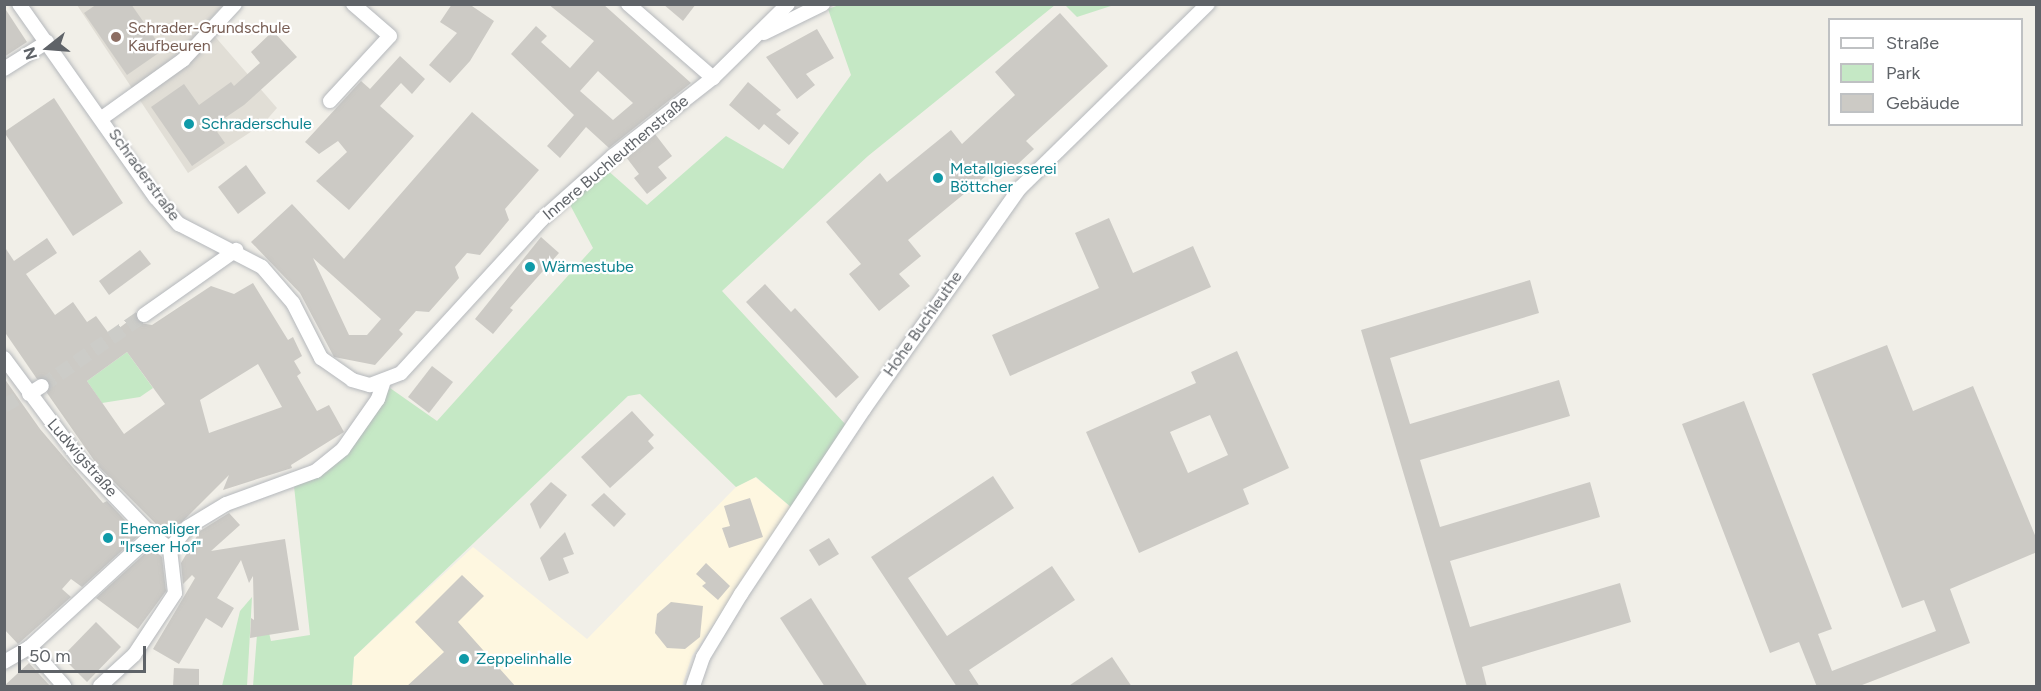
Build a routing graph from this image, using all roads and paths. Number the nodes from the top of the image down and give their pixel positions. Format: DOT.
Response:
graph roads {
  1 [pos="20,4"];
  2 [pos="235,4"];
  3 [pos="353,4"];
  4 [pos="628,4"];
  5 [pos="788,4"];
  6 [pos="823,4"];
  7 [pos="1208,4"];
  8 [pos="752,39"];
  9 [pos="47,42"];
  10 [pos="4,69"];
  11 [pos="713,78"];
  12 [pos="330,101"];
  13 [pos="102,118"];
  14 [pos="236,250"];
  15 [pos="144,315"];
  16 [pos="4,358"];
  17 [pos="384,381"];
  18 [pos="42,386"];
  19 [pos="25,395"];
  20 [pos="152,535"];
  21 [pos="170,549"];
  22 [pos="30,646"];
  23 [pos="7,655"];
  24 [pos="64,687"];
  25 [pos="100,687"];
  26 [pos="693,687"];
  1 -- 9 [label="street, Schraderstraße"];
  2 -- 13 [label="street"];
  3 -- 12 [label="street"];
  4 -- 11 [label="street"];
  5 -- 8 [label="street, Innere Buchleuthenstraße"];
  6 -- 8 [label="street, Innere Buchleuthenstraße"];
  7 -- 26 [label="street, Hohe Buchleuthe"];
  8 -- 11 [label="street, Innere Buchleuthenstraße"];
  9 -- 10 [label="street"];
  9 -- 13 [label="street, Schraderstraße"];
  11 -- 17 [label="street, Innere Buchleuthenstraße"];
  13 -- 14 [label="street, Schraderstraße"];
  14 -- 15 [label="street"];
  14 -- 17 [label="street, Schraderstraße"];
  16 -- 19 [label="street, Ludwigstraße"];
  17 -- 21 [label="street"];
  18 -- 19 [label="street"];
  19 -- 20 [label="street, Ludwigstraße"];
  20 -- 21 [label="street, Ludwigstraße"];
  20 -- 22 [label="street"];
  21 -- 25 [label="street"];
  22 -- 23 [label="street"];
  22 -- 24 [label="street"];
}
